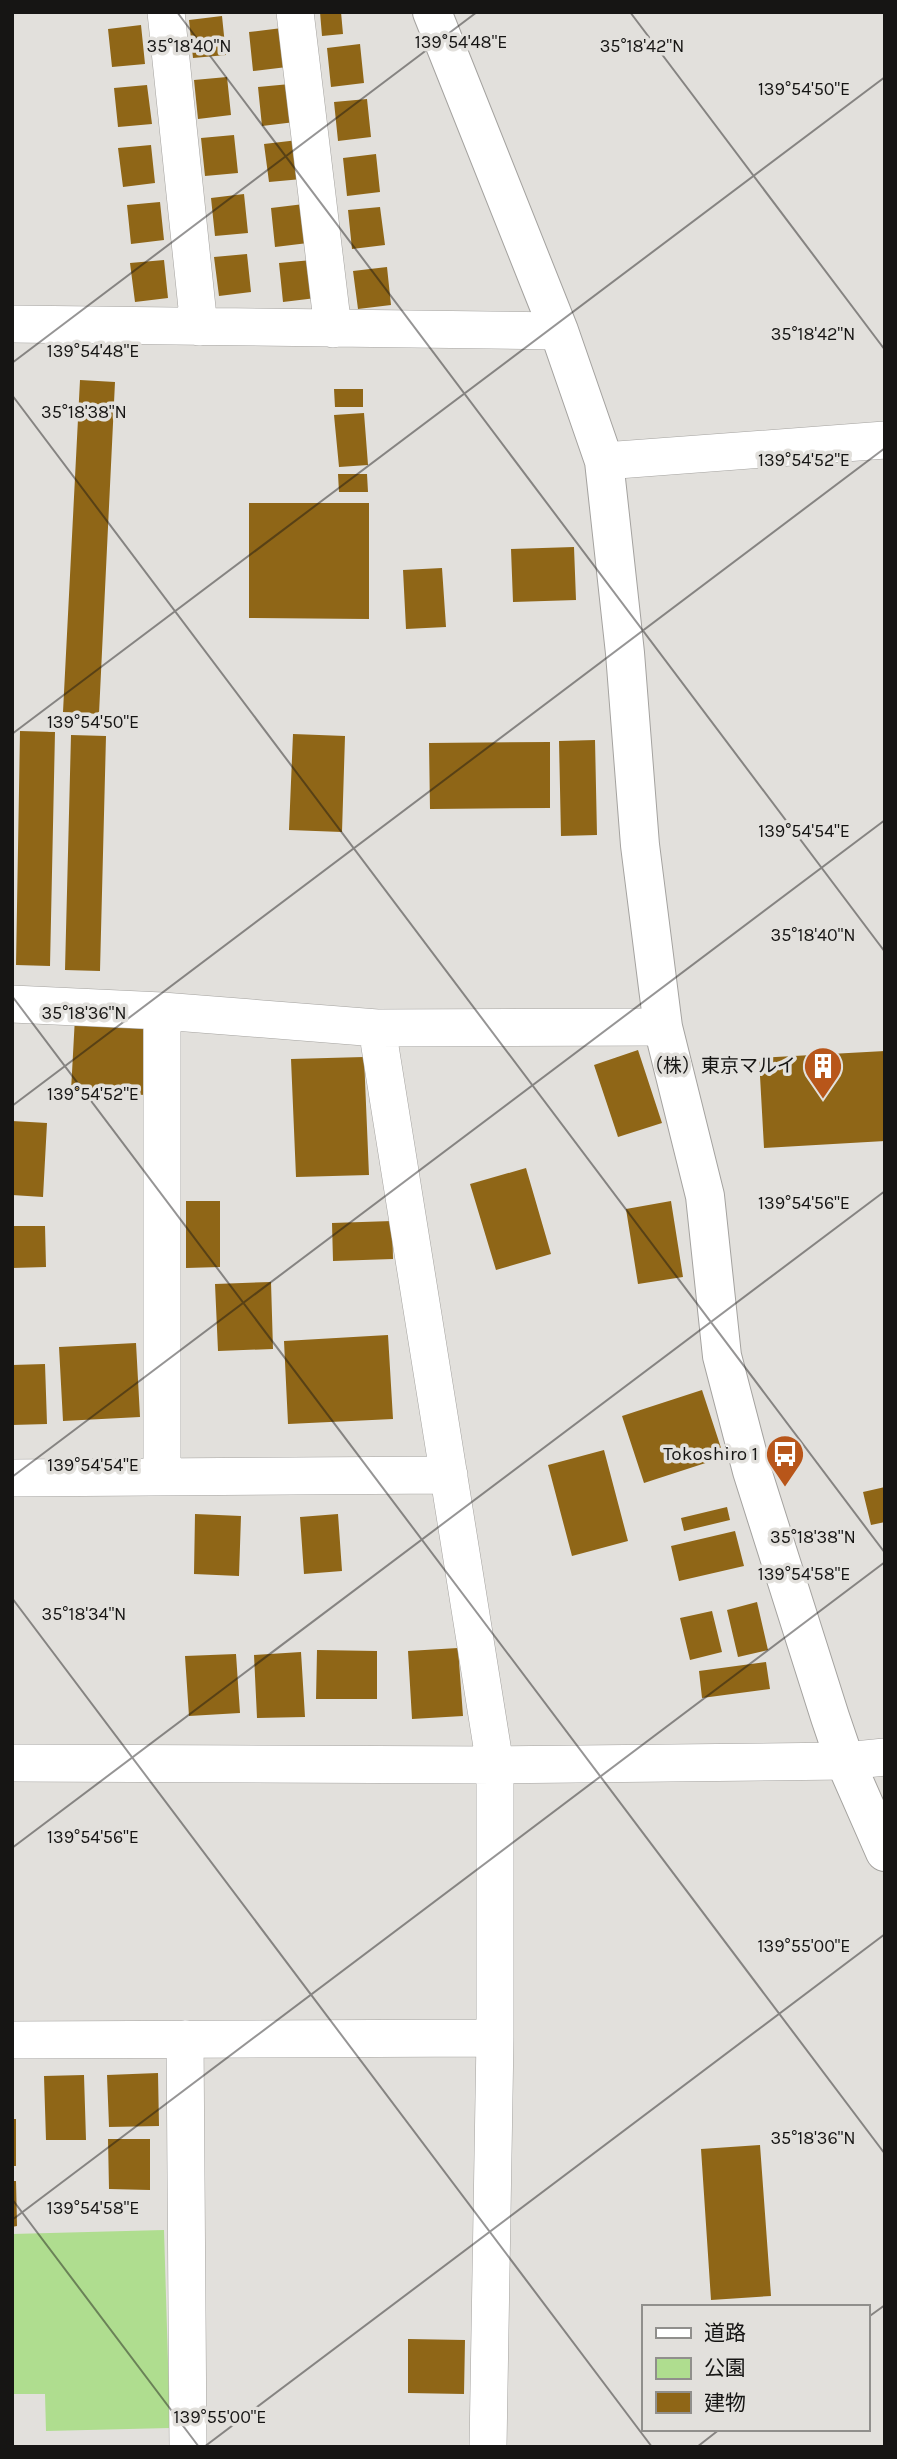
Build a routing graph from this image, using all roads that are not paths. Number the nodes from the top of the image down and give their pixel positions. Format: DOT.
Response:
graph roads {
  1 [pos="166,12"];
  2 [pos="295,12"];
  3 [pos="432,12"];
  4 [pos="12,324"];
  5 [pos="200,327"];
  6 [pos="333,329"];
  7 [pos="559,331"];
  8 [pos="885,440"];
  9 [pos="604,461"];
  10 [pos="12,1004"];
  11 [pos="162,1011"];
  12 [pos="663,1027"];
  13 [pos="377,1028"];
  14 [pos="449,1475"];
  15 [pos="162,1477"];
  16 [pos="12,1478"];
  17 [pos="885,1757"];
  18 [pos="845,1761"];
  19 [pos="12,1763"];
  20 [pos="495,1765"];
  21 [pos="885,1852"];
  22 [pos="495,2038"];
  23 [pos="12,2039"];
  24 [pos="186,2039"];
  25 [pos="188,2447"];
  26 [pos="488,2447"];
  1 -- 5 [label="street"];
  2 -- 6 [label="street"];
  3 -- 7 [label="street"];
  4 -- 5 [label="street"];
  5 -- 6 [label="street"];
  6 -- 7 [label="street"];
  7 -- 9 [label="street"];
  8 -- 9 [label="street"];
  9 -- 12 [label="street"];
  10 -- 11 [label="street"];
  11 -- 13 [label="street"];
  11 -- 15 [label="street"];
  12 -- 13 [label="street"];
  12 -- 18 [label="street"];
  13 -- 14 [label="street"];
  14 -- 15 [label="street"];
  14 -- 20 [label="street"];
  15 -- 16 [label="street"];
  17 -- 18 [label="street"];
  18 -- 20 [label="street"];
  18 -- 21 [label="street"];
  19 -- 20 [label="street"];
  20 -- 22 [label="street"];
  22 -- 24 [label="street"];
  22 -- 26 [label="street"];
  23 -- 24 [label="street"];
  24 -- 25 [label="street"];
}
